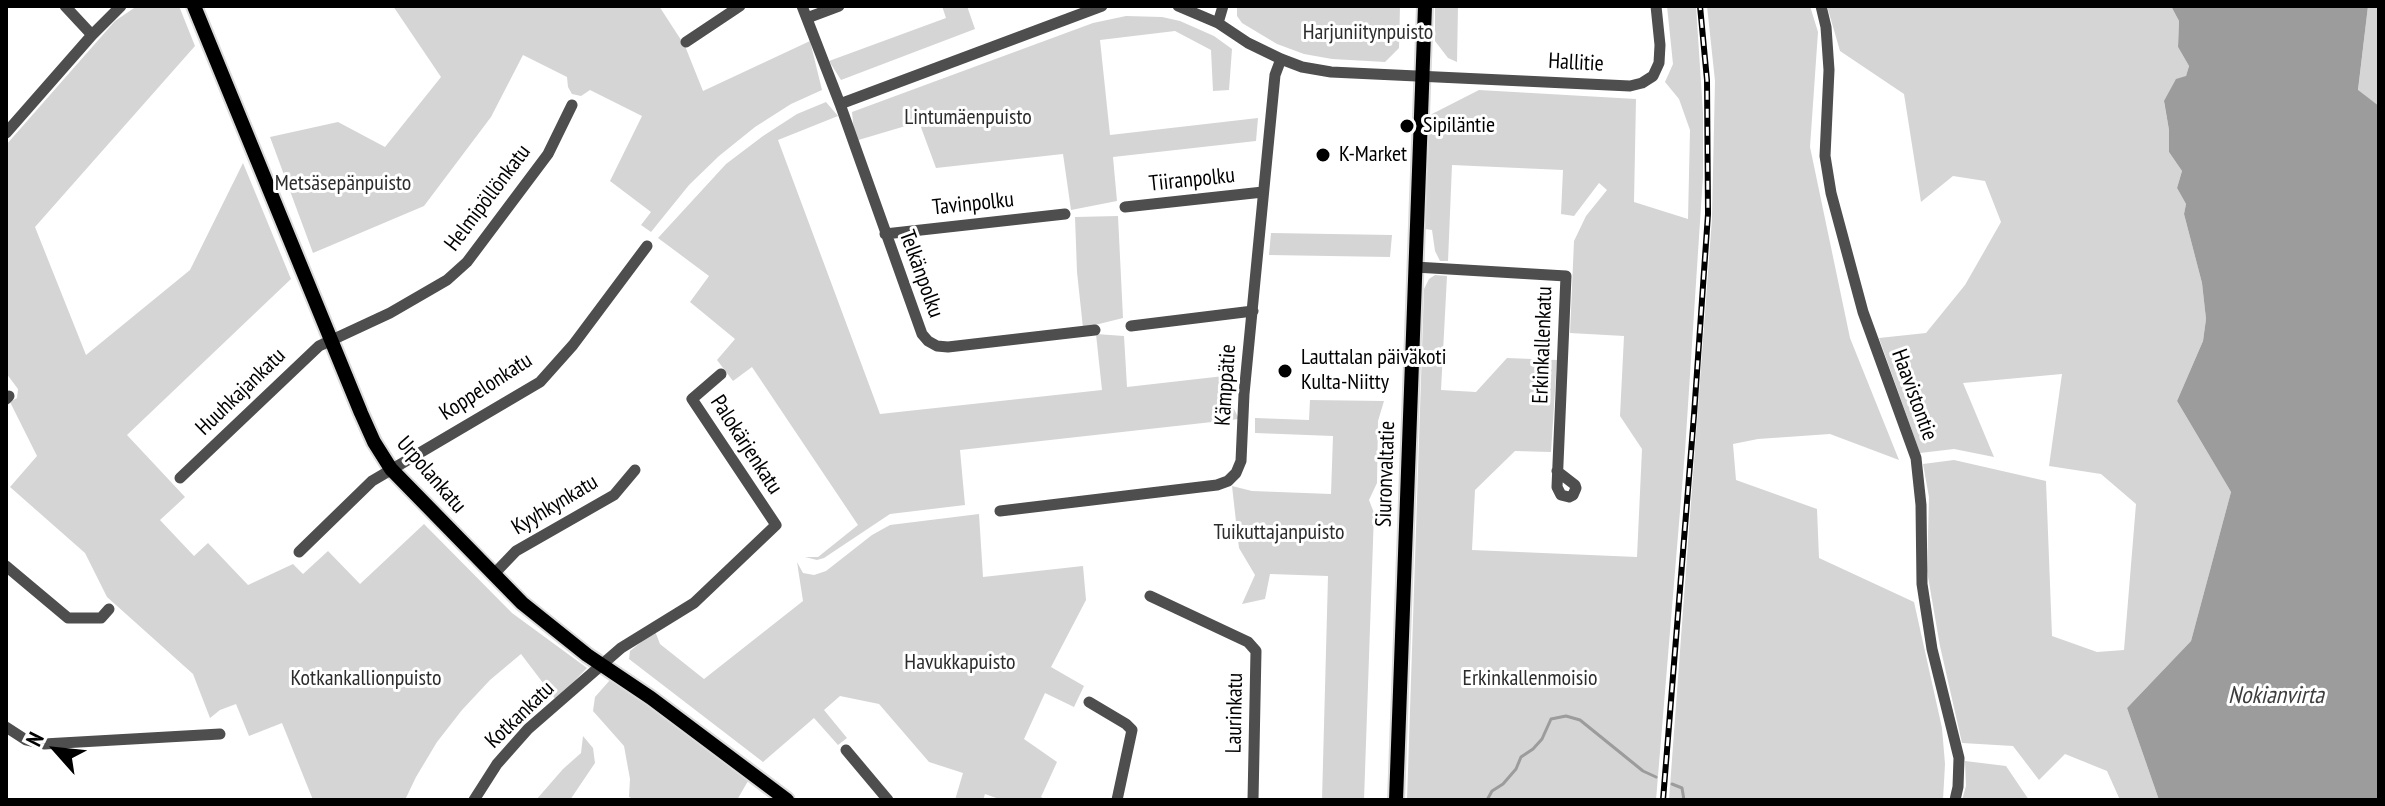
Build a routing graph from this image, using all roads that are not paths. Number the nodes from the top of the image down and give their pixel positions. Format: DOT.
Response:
graph roads {
  1 [pos="65,6"];
  2 [pos="121,6"];
  3 [pos="194,6"];
  4 [pos="740,6"];
  5 [pos="802,6"];
  6 [pos="839,6"];
  7 [pos="1102,6"];
  8 [pos="1178,6"];
  9 [pos="1223,6"];
  10 [pos="1425,6"];
  11 [pos="1656,6"];
  12 [pos="1821,6"];
  13 [pos="807,18"];
  14 [pos="1218,23"];
  15 [pos="92,35"];
  16 [pos="686,42"];
  17 [pos="1281,59"];
  18 [pos="1423,76"];
  19 [pos="840,104"];
  20 [pos="572,105"];
  21 [pos="6,133"];
  22 [pos="1263,192"];
  23 [pos="1125,207"];
  24 [pos="1065,214"];
  25 [pos="885,234"];
  26 [pos="647,246"];
  27 [pos="1415,267"];
  28 [pos="1253,311"];
  29 [pos="1131,326"];
  30 [pos="1095,330"];
  31 [pos="331,339"];
  32 [pos="721,374"];
  33 [pos="391,469"];
  34 [pos="635,470"];
  35 [pos="1557,471"];
  36 [pos="180,478"];
  37 [pos="1000,511"];
  38 [pos="299,552"];
  39 [pos="6,566"];
  40 [pos="494,574"];
  41 [pos="1150,596"];
  42 [pos="109,609"];
  43 [pos="602,665"];
  44 [pos="1089,702"];
  45 [pos="6,727"];
  46 [pos="220,734"];
  47 [pos="846,750"];
  48 [pos="474,800"];
  49 [pos="787,800"];
  50 [pos="888,800"];
  51 [pos="1117,800"];
  52 [pos="1253,800"];
  53 [pos="1396,800"];
  54 [pos="1955,800"];
  1 -- 15 [label="street"];
  2 -- 15 [label="street"];
  3 -- 31 [label="main road, Urpolankatu"];
  4 -- 16 [label="street"];
  5 -- 13 [label="street, Telkänpolku"];
  6 -- 13 [label="street"];
  7 -- 19 [label="street"];
  8 -- 14 [label="street"];
  9 -- 14 [label="street"];
  10 -- 18 [label="main road, Siuronvaltatie"];
  11 -- 18 [label="street, Hallitie"];
  12 -- 54 [label="street, Haavistontie"];
  13 -- 19 [label="street, Telkänpolku"];
  14 -- 17 [label="street"];
  15 -- 21 [label="street"];
  17 -- 18 [label="street"];
  17 -- 22 [label="street, Kämppätie"];
  18 -- 27 [label="main road, Siuronvaltatie"];
  19 -- 25 [label="street, Telkänpolku"];
  20 -- 31 [label="street, Helmipöllönkatu"];
  22 -- 23 [label="street, Tiiranpolku"];
  22 -- 28 [label="street, Kämppätie"];
  24 -- 25 [label="street, Tavinpolku"];
  25 -- 30 [label="street, Telkänpolku"];
  26 -- 33 [label="street, Koppelonkatu"];
  27 -- 35 [label="street, Erkinkallenkatu"];
  27 -- 53 [label="main road, Siuronvaltatie"];
  28 -- 29 [label="street"];
  28 -- 37 [label="street, Kämppätie"];
  31 -- 33 [label="main road, Urpolankatu"];
  31 -- 36 [label="street, Huuhkajankatu"];
  32 -- 43 [label="street, Palokärjenkatu"];
  33 -- 38 [label="street, Koppelonkatu"];
  33 -- 40 [label="main road, Urpolankatu"];
  34 -- 40 [label="street, Kyyhkynkatu"];
  39 -- 42 [label="street"];
  40 -- 43 [label="main road, Urpolankatu"];
  41 -- 52 [label="street, Laurinkatu"];
  43 -- 48 [label="street, Kotkankatu"];
  43 -- 49 [label="main road, Urpolankatu"];
  44 -- 51 [label="street"];
  45 -- 46 [label="street"];
  47 -- 50 [label="street"];
}
